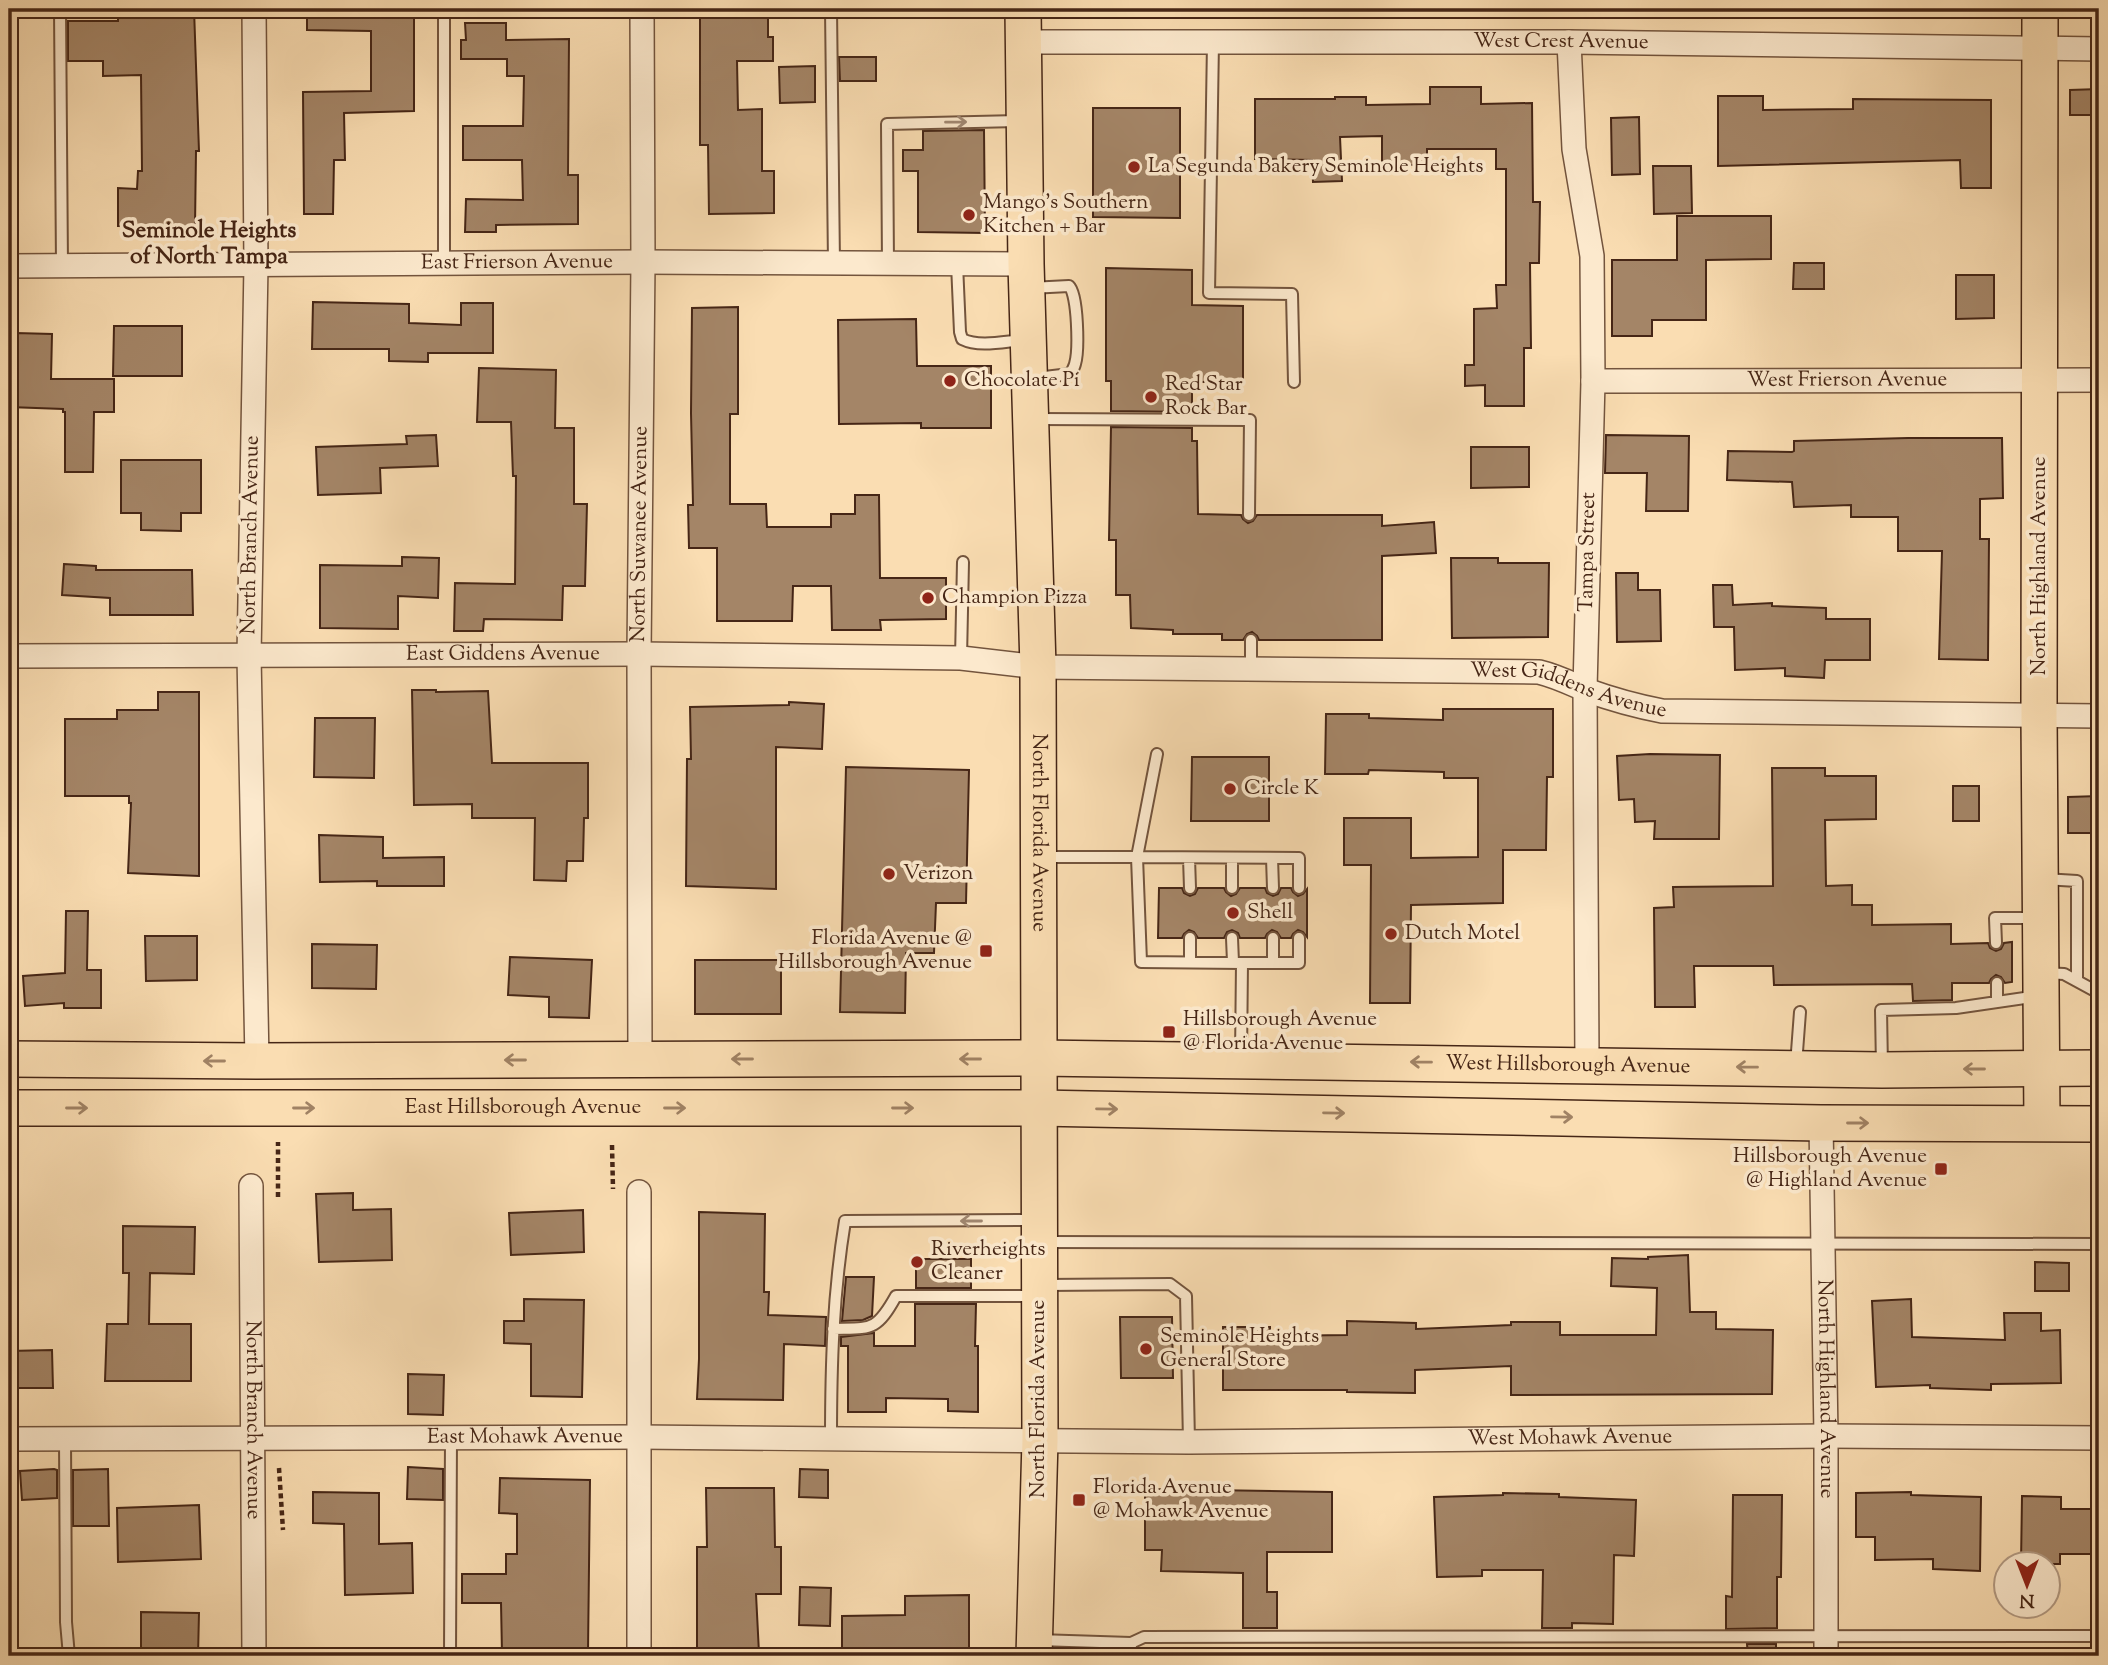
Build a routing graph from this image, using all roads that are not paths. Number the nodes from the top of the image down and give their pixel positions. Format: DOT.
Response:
graph roads {
  1 [pos="61,9"];
  2 [pos="254,9"];
  3 [pos="444,9"];
  4 [pos="642,9"];
  5 [pos="831,9"];
  6 [pos="2040,9"];
  7 [pos="1024,25"];
  8 [pos="1213,43"];
  9 [pos="1569,43"];
  10 [pos="2040,48"];
  11 [pos="2099,49"];
  12 [pos="1025,121"];
  13 [pos="643,262"];
  14 [pos="834,263"];
  15 [pos="444,264"];
  16 [pos="888,264"];
  17 [pos="957,264"];
  18 [pos="256,265"];
  19 [pos="9,266"];
  20 [pos="62,266"];
  21 [pos="1026,276"];
  22 [pos="1028,340"];
  23 [pos="1029,378"];
  24 [pos="2040,380"];
  25 [pos="2099,380"];
  26 [pos="1593,381"];
  27 [pos="1294,382"];
  28 [pos="1030,419"];
  29 [pos="1249,515"];
  30 [pos="962,562"];
  31 [pos="1251,640"];
  32 [pos="639,654"];
  33 [pos="9,656"];
  34 [pos="248,656"];
  35 [pos="961,658"];
  36 [pos="1038,667"];
  37 [pos="1251,668"];
  38 [pos="1585,689"];
  39 [pos="2039,716"];
  40 [pos="2099,716"];
  41 [pos="1157,754"];
  42 [pos="1038,857"];
  43 [pos="1137,857"];
  44 [pos="1189,858"];
  45 [pos="1232,858"];
  46 [pos="1272,858"];
  47 [pos="2041,879"];
  48 [pos="1190,888"];
  49 [pos="1232,888"];
  50 [pos="1273,888"];
  51 [pos="1299,888"];
  52 [pos="2041,918"];
  53 [pos="1190,938"];
  54 [pos="1232,938"];
  55 [pos="1273,938"];
  56 [pos="1300,938"];
  57 [pos="1996,943"];
  58 [pos="1190,962"];
  59 [pos="1237,962"];
  60 [pos="1273,963"];
  61 [pos="2077,981"];
  62 [pos="1997,983"];
  63 [pos="2042,984"];
  64 [pos="2099,993"];
  65 [pos="1997,1002"];
  66 [pos="1800,1012"];
  67 [pos="1038,1058"];
  68 [pos="9,1059"];
  69 [pos="640,1059"];
  70 [pos="257,1061"];
  71 [pos="1241,1061"];
  72 [pos="1587,1064"];
  73 [pos="1796,1068"];
  74 [pos="2099,1068"];
  75 [pos="2043,1069"];
  76 [pos="1882,1070"];
  77 [pos="9,1108"];
  78 [pos="1038,1108"];
  79 [pos="1748,1122"];
  80 [pos="1821,1123"];
  81 [pos="2042,1123"];
  82 [pos="2099,1124"];
  83 [pos="251,1186"];
  84 [pos="639,1192"];
  85 [pos="1040,1231"];
  86 [pos="1823,1242"];
  87 [pos="2099,1244"];
  88 [pos="1040,1290"];
  89 [pos="833,1329"];
  90 [pos="1826,1436"];
  91 [pos="252,1437"];
  92 [pos="450,1437"];
  93 [pos="638,1437"];
  94 [pos="65,1438"];
  95 [pos="2099,1438"];
  96 [pos="9,1439"];
  97 [pos="831,1439"];
  98 [pos="1040,1440"];
  99 [pos="1189,1442"];
  100 [pos="2099,1636"];
  101 [pos="1131,1643"];
  102 [pos="1826,1646"];
  103 [pos="1035,1648"];
  104 [pos="69,1656"];
  105 [pos="254,1656"];
  106 [pos="450,1656"];
  107 [pos="639,1656"];
  108 [pos="1131,1656"];
  1 -- 20 [label="lane"];
  2 -- 18 [label="street, North Branch Avenue"];
  3 -- 15 [label="lane"];
  4 -- 13 [label="street, North Suwanee Avenue"];
  5 -- 14 [label="lane"];
  6 -- 10 [label="main road, North Highland Avenue"];
  7 -- 8 [label="street, West Crest Avenue"];
  7 -- 12 [label="main road, North Florida Avenue"];
  8 -- 9 [label="street, West Crest Avenue"];
  8 -- 27 [label="lane"];
  9 -- 10 [label="street, West Crest Avenue"];
  9 -- 26 [label="street, Tampa Street"];
  10 -- 11 [label="street, West Crest Avenue"];
  10 -- 24 [label="main road, North Highland Avenue"];
  16 -- 12 [label="lane, one-way"];
  12 -- 21 [label="main road, North Florida Avenue"];
  13 -- 14 [label="street, East Frierson Avenue"];
  13 -- 15 [label="street, East Frierson Avenue"];
  13 -- 32 [label="street, North Suwanee Avenue"];
  14 -- 16 [label="street, East Frierson Avenue"];
  15 -- 18 [label="street, East Frierson Avenue"];
  16 -- 17 [label="street, East Frierson Avenue"];
  17 -- 21 [label="street, East Frierson Avenue"];
  17 -- 22 [label="lane"];
  18 -- 20 [label="street, East Frierson Avenue"];
  18 -- 34 [label="street, North Branch Avenue"];
  19 -- 20 [label="street, East Frierson Avenue"];
  21 -- 22 [label="main road, North Florida Avenue"];
  21 -- 23 [label="lane"];
  22 -- 23 [label="main road, North Florida Avenue"];
  23 -- 28 [label="main road, North Florida Avenue"];
  24 -- 25 [label="street, West Frierson Avenue"];
  24 -- 26 [label="street, West Frierson Avenue"];
  24 -- 39 [label="main road, North Highland Avenue"];
  26 -- 38 [label="street, Tampa Street"];
  28 -- 29 [label="lane"];
  28 -- 36 [label="main road, North Florida Avenue"];
  30 -- 35 [label="lane"];
  31 -- 37 [label="lane"];
  32 -- 34 [label="street, East Giddens Avenue"];
  32 -- 35 [label="street, East Giddens Avenue"];
  32 -- 69 [label="street, North Suwanee Avenue"];
  33 -- 34 [label="street, East Giddens Avenue"];
  34 -- 70 [label="street, North Branch Avenue"];
  35 -- 36 [label="street, East Giddens Avenue"];
  36 -- 37 [label="street, West Giddens Avenue"];
  36 -- 42 [label="main road, North Florida Avenue"];
  37 -- 38 [label="street, West Giddens Avenue"];
  38 -- 39 [label="street, West Giddens Avenue"];
  38 -- 72 [label="street, Tampa Street"];
  39 -- 40 [label="street, West Giddens Avenue"];
  39 -- 47 [label="main road, North Highland Avenue"];
  41 -- 43 [label="lane"];
  42 -- 43 [label="lane"];
  42 -- 67 [label="main road, North Florida Avenue"];
  43 -- 44 [label="lane"];
  43 -- 58 [label="lane"];
  44 -- 45 [label="lane"];
  44 -- 48 [label="lane"];
  45 -- 46 [label="lane"];
  45 -- 49 [label="lane"];
  46 -- 50 [label="lane"];
  46 -- 51 [label="lane"];
  47 -- 52 [label="main road, North Highland Avenue"];
  47 -- 61 [label="lane"];
  52 -- 57 [label="lane"];
  52 -- 63 [label="main road, North Highland Avenue"];
  53 -- 58 [label="lane"];
  54 -- 59 [label="lane"];
  55 -- 60 [label="lane"];
  56 -- 60 [label="lane"];
  58 -- 59 [label="lane"];
  59 -- 60 [label="lane"];
  59 -- 71 [label="lane"];
  61 -- 63 [label="lane"];
  61 -- 64 [label="lane"];
  62 -- 65 [label="lane"];
  63 -- 65 [label="lane"];
  63 -- 75 [label="main road, North Highland Avenue"];
  65 -- 76 [label="lane"];
  66 -- 73 [label="lane"];
  67 -- 69 [label="main road, one-way"];
  67 -- 71 [label="main road, West Hillsborough Avenue"];
  67 -- 78 [label="main road, North Florida Avenue"];
  70 -- 68 [label="main road, one-way"];
  69 -- 70 [label="main road, one-way"];
  72 -- 71 [label="main road, West Hillsborough Avenue, one-way"];
  73 -- 72 [label="main road, West Hillsborough Avenue, one-way"];
  73 -- 76 [label="main road, West Hillsborough Avenue"];
  73 -- 79 [label="main road"];
  74 -- 75 [label="main road, West Hillsborough Avenue"];
  75 -- 76 [label="main road, West Hillsborough Avenue, one-way"];
  75 -- 81 [label="main road, North Highland Avenue"];
  77 -- 78 [label="main road, East Hillsborough Avenue, one-way"];
  78 -- 79 [label="main road, one-way"];
  78 -- 85 [label="main road, North Florida Avenue"];
  79 -- 80 [label="main road"];
  80 -- 81 [label="main road, one-way"];
  80 -- 86 [label="street, North Highland Avenue"];
  81 -- 82 [label="main road"];
  83 -- 91 [label="street, North Branch Avenue"];
  84 -- 93 [label="street"];
  85 -- 86 [label="lane"];
  85 -- 88 [label="main road, North Florida Avenue"];
  85 -- 89 [label="lane, one-way"];
  86 -- 87 [label="lane"];
  86 -- 90 [label="street, North Highland Avenue"];
  88 -- 89 [label="lane"];
  88 -- 98 [label="main road, North Florida Avenue"];
  88 -- 99 [label="lane"];
  89 -- 97 [label="lane"];
  90 -- 95 [label="street, West Mohawk Avenue"];
  90 -- 99 [label="street, West Mohawk Avenue"];
  90 -- 102 [label="street, North Highland Avenue"];
  91 -- 92 [label="street, East Mohawk Avenue"];
  91 -- 94 [label="street, East Mohawk Avenue"];
  91 -- 105 [label="street, North Branch Avenue"];
  92 -- 93 [label="street, East Mohawk Avenue"];
  92 -- 106 [label="lane"];
  93 -- 97 [label="street, East Mohawk Avenue"];
  93 -- 107 [label="street"];
  94 -- 96 [label="street, East Mohawk Avenue"];
  94 -- 104 [label="lane"];
  97 -- 98 [label="street, East Mohawk Avenue"];
  98 -- 99 [label="street, West Mohawk Avenue"];
  98 -- 103 [label="main road, North Florida Avenue"];
  100 -- 102 [label="lane"];
  101 -- 102 [label="lane"];
  101 -- 103 [label="lane"];
  101 -- 108 [label="lane"];
}
